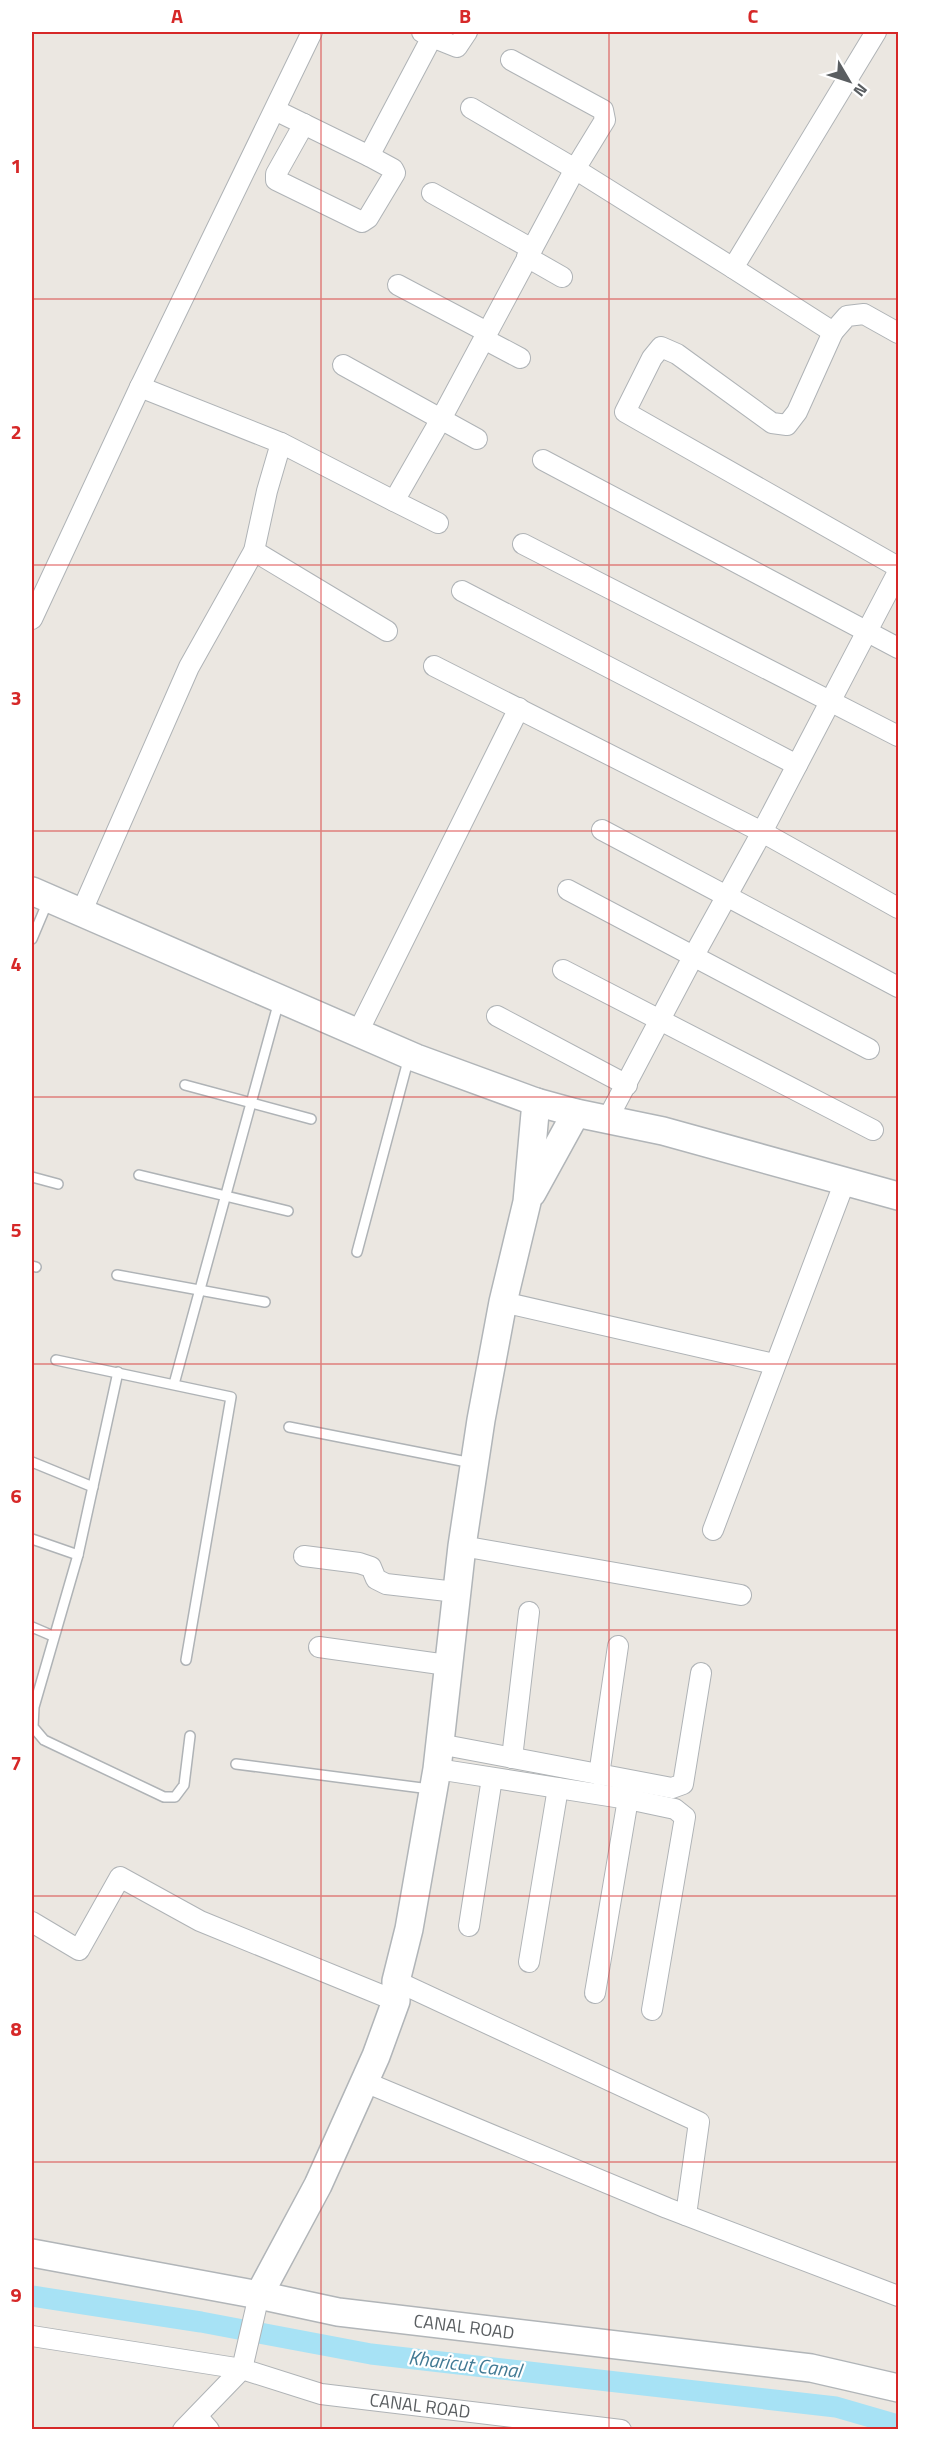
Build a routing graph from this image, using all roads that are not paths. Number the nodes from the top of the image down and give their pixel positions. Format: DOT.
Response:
graph roads {
  1 [pos="312,32"];
  2 [pos="467,32"];
  3 [pos="876,32"];
  4 [pos="427,34"];
  5 [pos="511,60"];
  6 [pos="471,108"];
  7 [pos="275,110"];
  8 [pos="304,124"];
  9 [pos="369,156"];
  10 [pos="574,169"];
  11 [pos="432,193"];
  12 [pos="529,253"];
  13 [pos="733,268"];
  14 [pos="562,277"];
  15 [pos="398,285"];
  16 [pos="833,332"];
  17 [pos="898,333"];
  18 [pos="485,335"];
  19 [pos="520,358"];
  20 [pos="343,365"];
  21 [pos="140,387"];
  22 [pos="441,419"];
  23 [pos="477,439"];
  24 [pos="281,443"];
  25 [pos="543,460"];
  26 [pos="394,501"];
  27 [pos="438,523"];
  28 [pos="523,544"];
  29 [pos="254,551"];
  30 [pos="898,567"];
  31 [pos="898,572"];
  32 [pos="462,591"];
  33 [pos="32,619"];
  34 [pos="387,631"];
  35 [pos="866,631"];
  36 [pos="898,648"];
  37 [pos="435,666"];
  38 [pos="830,700"];
  39 [pos="519,708"];
  40 [pos="898,736"];
  41 [pos="796,765"];
  42 [pos="602,830"];
  43 [pos="762,832"];
  44 [pos="568,890"];
  45 [pos="40,895"];
  46 [pos="727,895"];
  47 [pos="898,908"];
  48 [pos="81,913"];
  49 [pos="32,939"];
  50 [pos="693,957"];
  51 [pos="564,970"];
  52 [pos="898,987"];
  53 [pos="279,1000"];
  54 [pos="497,1016"];
  55 [pos="659,1021"];
  56 [pos="358,1032"];
  57 [pos="869,1049"];
  58 [pos="410,1055"];
  59 [pos="185,1085"];
  60 [pos="627,1085"];
  61 [pos="536,1102"];
  62 [pos="250,1103"];
  63 [pos="576,1113"];
  64 [pos="310,1119"];
  65 [pos="607,1120"];
  66 [pos="873,1130"];
  67 [pos="139,1175"];
  68 [pos="32,1177"];
  69 [pos="845,1180"];
  70 [pos="58,1184"];
  71 [pos="897,1191"];
  72 [pos="224,1196"];
  73 [pos="527,1202"];
  74 [pos="288,1211"];
  75 [pos="357,1252"];
  76 [pos="117,1275"];
  77 [pos="198,1290"];
  78 [pos="265,1302"];
  79 [pos="503,1302"];
  80 [pos="56,1360"];
  81 [pos="774,1364"];
  82 [pos="118,1372"];
  83 [pos="174,1384"];
  84 [pos="290,1427"];
  85 [pos="32,1462"];
  86 [pos="475,1463"];
  87 [pos="93,1487"];
  88 [pos="713,1530"];
  89 [pos="32,1539"];
  90 [pos="462,1546"];
  91 [pos="78,1555"];
  92 [pos="304,1556"];
  93 [pos="456,1592"];
  94 [pos="741,1595"];
  95 [pos="529,1612"];
  96 [pos="32,1627"];
  97 [pos="53,1635"];
  98 [pos="618,1646"];
  99 [pos="319,1647"];
  100 [pos="186,1660"];
  101 [pos="447,1665"];
  102 [pos="702,1673"];
  103 [pos="33,1707"];
  104 [pos="190,1736"];
  105 [pos="512,1758"];
  106 [pos="236,1764"];
  107 [pos="436,1768"];
  108 [pos="599,1775"];
  109 [pos="492,1778"];
  110 [pos="558,1788"];
  111 [pos="628,1799"];
  112 [pos="32,1922"];
  113 [pos="468,1926"];
  114 [pos="529,1962"];
  115 [pos="396,1991"];
  116 [pos="595,1993"];
  117 [pos="652,2010"];
  118 [pos="365,2082"];
  119 [pos="686,2215"];
  120 [pos="32,2253"];
  121 [pos="898,2296"];
  122 [pos="258,2303"];
  123 [pos="32,2336"];
  124 [pos="250,2372"];
  125 [pos="898,2388"];
  126 [pos="196,2425"];
  127 [pos="612,2429"];
  1 -- 7 [label="street"];
  2 -- 4 [label="street"];
  3 -- 13 [label="street"];
  4 -- 9 [label="street"];
  5 -- 10 [label="street"];
  6 -- 10 [label="street"];
  7 -- 8 [label="street"];
  7 -- 21 [label="street"];
  8 -- 9 [label="street"];
  8 -- 9 [label="street"];
  10 -- 12 [label="street"];
  10 -- 13 [label="street"];
  11 -- 12 [label="street"];
  12 -- 14 [label="street"];
  12 -- 18 [label="street"];
  13 -- 16 [label="street"];
  15 -- 18 [label="street"];
  16 -- 17 [label="street"];
  16 -- 30 [label="street"];
  18 -- 19 [label="street"];
  18 -- 22 [label="street"];
  20 -- 22 [label="street"];
  21 -- 24 [label="street"];
  21 -- 33 [label="street"];
  22 -- 23 [label="street"];
  22 -- 26 [label="street"];
  24 -- 26 [label="street"];
  24 -- 29 [label="street"];
  25 -- 35 [label="street"];
  26 -- 27 [label="street"];
  28 -- 38 [label="street"];
  29 -- 34 [label="street"];
  29 -- 48 [label="street"];
  31 -- 35 [label="street"];
  32 -- 41 [label="street"];
  35 -- 36 [label="street"];
  35 -- 38 [label="street"];
  37 -- 39 [label="street"];
  38 -- 40 [label="street"];
  38 -- 41 [label="street"];
  39 -- 43 [label="street"];
  39 -- 56 [label="street"];
  41 -- 43 [label="street"];
  42 -- 46 [label="street"];
  43 -- 46 [label="street"];
  43 -- 47 [label="street"];
  44 -- 50 [label="street"];
  45 -- 48 [label="street"];
  45 -- 49 [label="lane"];
  46 -- 50 [label="street"];
  46 -- 52 [label="street"];
  48 -- 53 [label="street"];
  50 -- 55 [label="street"];
  50 -- 57 [label="street"];
  51 -- 55 [label="street"];
  53 -- 56 [label="street"];
  53 -- 62 [label="lane"];
  54 -- 60 [label="street"];
  55 -- 60 [label="street"];
  55 -- 66 [label="street"];
  56 -- 58 [label="street"];
  58 -- 61 [label="street"];
  58 -- 75 [label="lane"];
  59 -- 62 [label="lane"];
  60 -- 65 [label="street"];
  61 -- 63 [label="street"];
  61 -- 73 [label="street"];
  62 -- 64 [label="lane"];
  62 -- 72 [label="lane"];
  63 -- 65 [label="street"];
  63 -- 73 [label="street"];
  65 -- 69 [label="street"];
  67 -- 72 [label="lane"];
  68 -- 70 [label="lane"];
  69 -- 71 [label="street"];
  69 -- 81 [label="street"];
  72 -- 74 [label="lane"];
  72 -- 77 [label="lane"];
  73 -- 79 [label="street"];
  76 -- 77 [label="lane"];
  77 -- 78 [label="lane"];
  77 -- 83 [label="lane"];
  79 -- 81 [label="street"];
  79 -- 86 [label="street"];
  80 -- 82 [label="lane"];
  81 -- 88 [label="street"];
  82 -- 83 [label="lane"];
  82 -- 87 [label="lane"];
  83 -- 100 [label="lane"];
  84 -- 86 [label="lane"];
  85 -- 87 [label="lane"];
  86 -- 90 [label="street"];
  87 -- 91 [label="lane"];
  89 -- 91 [label="lane"];
  90 -- 93 [label="street"];
  90 -- 94 [label="street"];
  91 -- 97 [label="lane"];
  92 -- 93 [label="street"];
  93 -- 101 [label="street"];
  95 -- 105 [label="street"];
  96 -- 97 [label="lane"];
  97 -- 103 [label="lane"];
  98 -- 108 [label="street"];
  99 -- 101 [label="street"];
  101 -- 107 [label="street"];
  102 -- 108 [label="street"];
  103 -- 104 [label="lane"];
  105 -- 107 [label="street"];
  105 -- 108 [label="street"];
  106 -- 107 [label="lane"];
  107 -- 109 [label="street"];
  107 -- 115 [label="street"];
  109 -- 110 [label="street"];
  109 -- 113 [label="street"];
  110 -- 111 [label="street"];
  110 -- 114 [label="street"];
  111 -- 116 [label="street"];
  111 -- 117 [label="street"];
  112 -- 115 [label="street"];
  115 -- 118 [label="street"];
  115 -- 119 [label="street"];
  118 -- 119 [label="street"];
  118 -- 122 [label="street"];
  119 -- 121 [label="street"];
  120 -- 122 [label="street, CANAL ROAD"];
  122 -- 124 [label="street"];
  122 -- 125 [label="street, CANAL ROAD"];
  123 -- 124 [label="street, CANAL ROAD"];
  124 -- 126 [label="street"];
  124 -- 127 [label="street, CANAL ROAD"];
}
